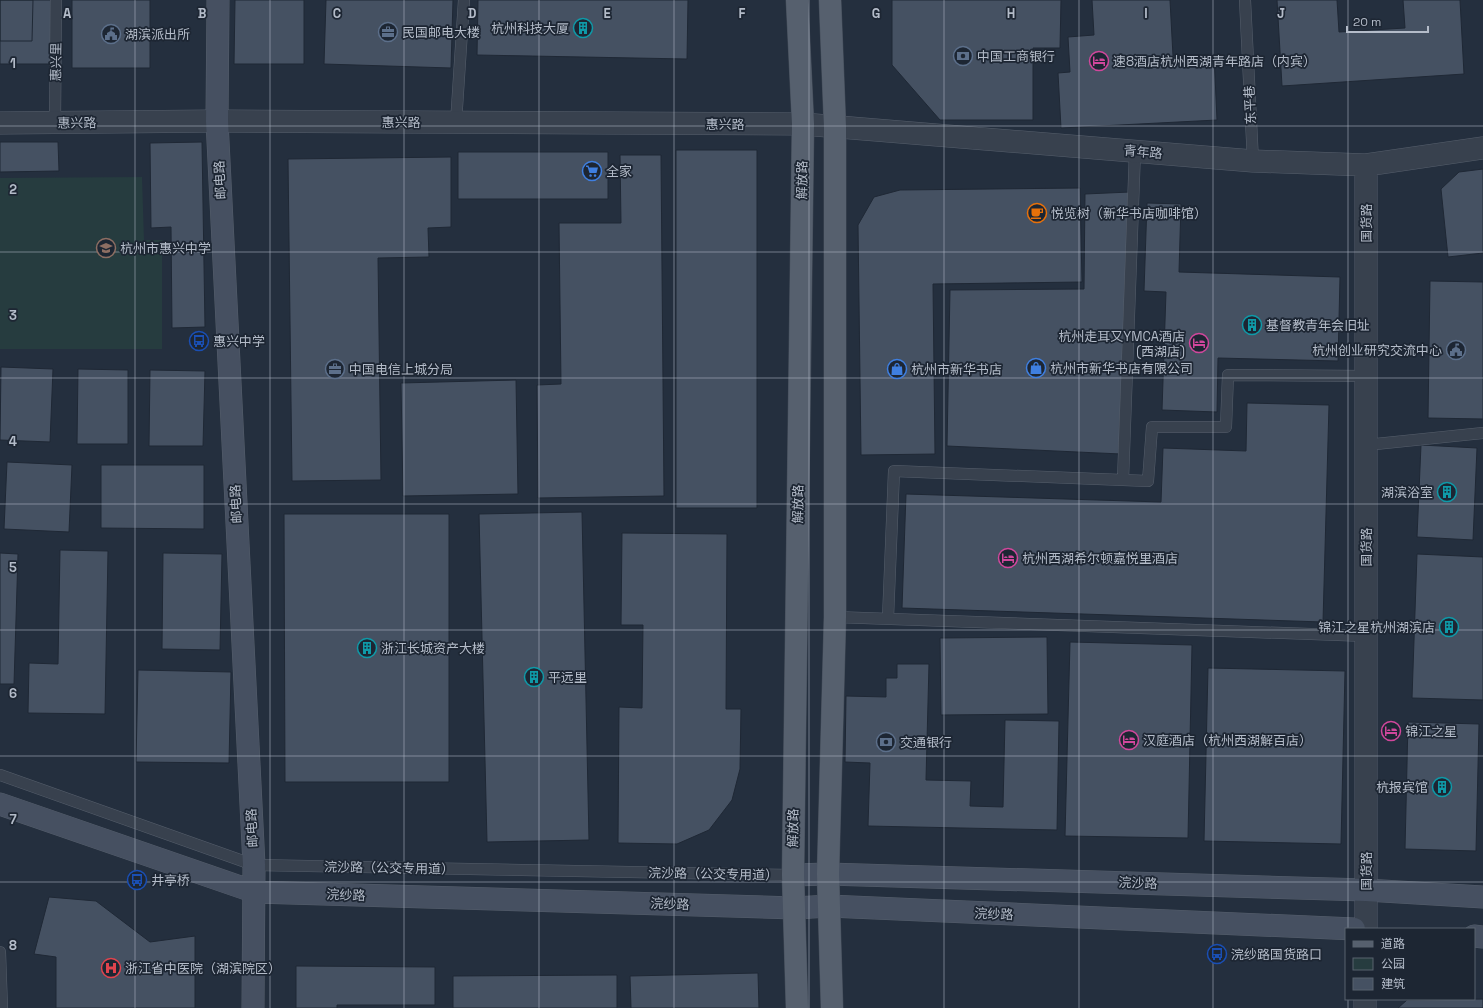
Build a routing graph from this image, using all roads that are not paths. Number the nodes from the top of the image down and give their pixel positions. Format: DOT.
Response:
graph roads {
  1 [pos="56,0"];
  2 [pos="218,0"];
  3 [pos="464,0"];
  4 [pos="797,0"];
  5 [pos="830,0"];
  6 [pos="1245,0"];
  7 [pos="217,121"];
  8 [pos="0,123"];
  9 [pos="55,123"];
  10 [pos="456,123"];
  11 [pos="803,124"];
  12 [pos="836,127"];
  13 [pos="1483,148"];
  14 [pos="1135,151"];
  15 [pos="1253,161"];
  16 [pos="1366,165"];
  17 [pos="1366,376"];
  18 [pos="1483,433"];
  19 [pos="1366,445"];
  20 [pos="1123,480"];
  21 [pos="835,617"];
  22 [pos="888,618"];
  23 [pos="1366,636"];
  24 [pos="0,774"];
  25 [pos="0,804"];
  26 [pos="254,865"];
  27 [pos="828,874"];
  28 [pos="793,875"];
  29 [pos="1366,890"];
  30 [pos="255,892"];
  31 [pos="1483,897"];
  32 [pos="829,906"];
  33 [pos="795,908"];
  34 [pos="1366,928"];
  35 [pos="1345,929"];
  36 [pos="0,952"];
  37 [pos="2,1008"];
  38 [pos="254,1008"];
  39 [pos="797,1008"];
  40 [pos="832,1008"];
  1 -- 9 [label="lane, 惠兴里"];
  2 -- 7 [label="main road, 邮电路"];
  3 -- 10 [label="lane"];
  4 -- 11 [label="main road, 解放路"];
  5 -- 12 [label="main road"];
  6 -- 15 [label="lane, 东平巷"];
  7 -- 9 [label="street, 惠兴路"];
  7 -- 10 [label="street, 惠兴路"];
  7 -- 26 [label="main road, 邮电路"];
  8 -- 9 [label="street, 惠兴路"];
  10 -- 11 [label="street, 惠兴路"];
  11 -- 12 [label="street, 青年路"];
  11 -- 28 [label="main road, 解放路"];
  12 -- 14 [label="street, 青年路"];
  12 -- 21 [label="main road"];
  13 -- 16 [label="street, 青年路"];
  14 -- 15 [label="street, 青年路"];
  14 -- 20 [label="lane"];
  15 -- 16 [label="street, 青年路"];
  16 -- 17 [label="street, 国货路"];
  17 -- 19 [label="street, 国货路"];
  17 -- 20 [label="lane"];
  18 -- 19 [label="lane"];
  19 -- 23 [label="street, 国货路"];
  20 -- 22 [label="lane"];
  21 -- 22 [label="lane"];
  21 -- 27 [label="main road"];
  22 -- 23 [label="lane"];
  23 -- 29 [label="street, 国货路"];
  24 -- 26 [label="lane, 浣沙路（公交专用道）"];
  25 -- 30 [label="main road, 浣纱路"];
  26 -- 28 [label="lane, 浣沙路（公交专用道）"];
  26 -- 30 [label="main road, 邮电路"];
  27 -- 28 [label="main road, 浣沙路"];
  27 -- 29 [label="main road, 浣沙路"];
  27 -- 32 [label="main road"];
  28 -- 33 [label="main road, 解放路"];
  29 -- 31 [label="main road, 浣沙路"];
  29 -- 34 [label="street, 国货路"];
  30 -- 33 [label="main road, 浣纱路"];
  30 -- 38 [label="main road, 邮电路"];
  32 -- 33 [label="main road, 浣纱路"];
  32 -- 35 [label="main road, 浣纱路"];
  32 -- 40 [label="main road"];
  33 -- 39 [label="main road, 解放路"];
  36 -- 37 [label="lane"];
}
